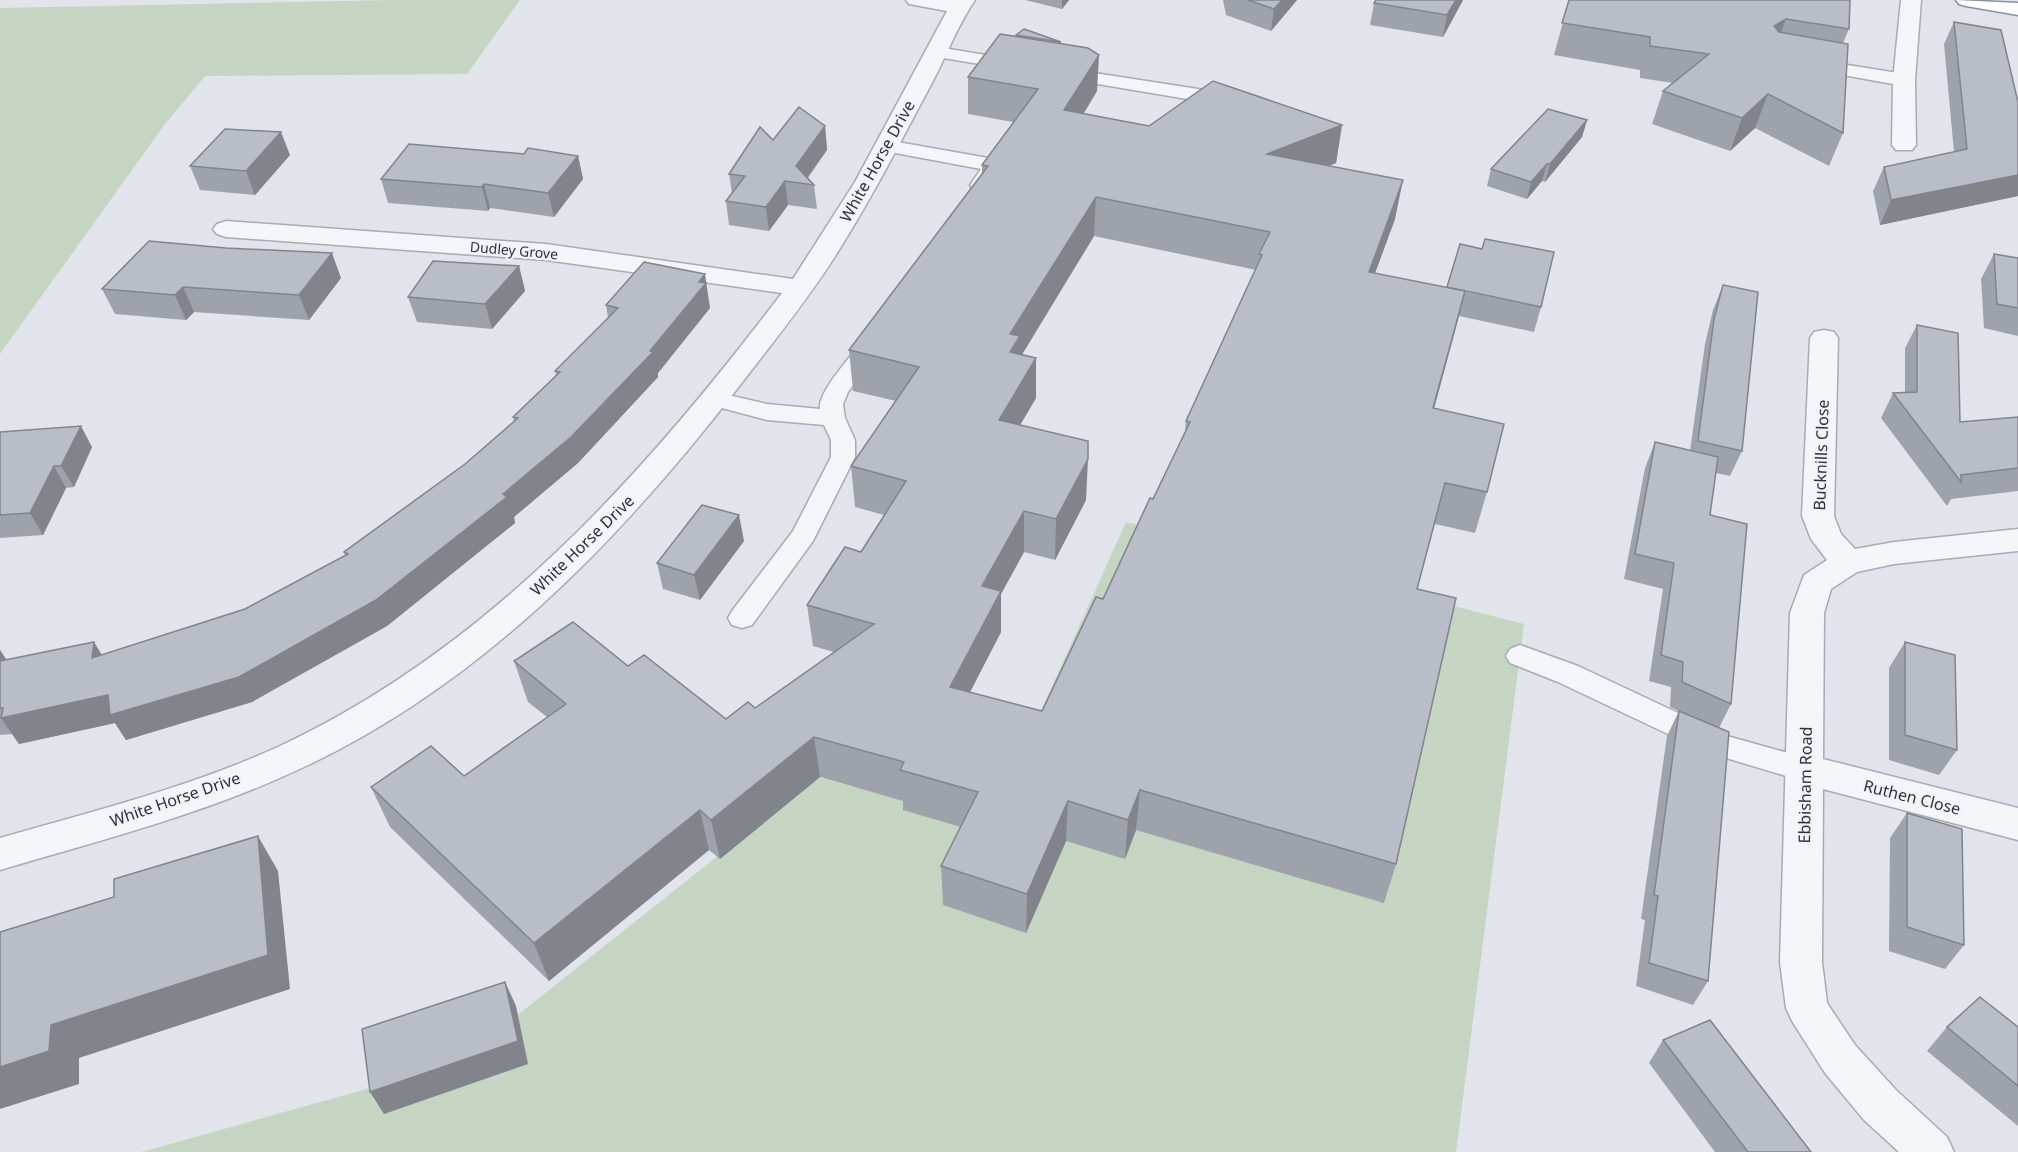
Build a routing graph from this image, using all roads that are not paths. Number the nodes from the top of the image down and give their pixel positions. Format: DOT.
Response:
graph roads {
  1 [pos="916,0"];
  2 [pos="1911,0"];
  3 [pos="1965,0"];
  4 [pos="963,3"];
  5 [pos="2018,9"];
  6 [pos="937,52"];
  7 [pos="1798,62"];
  8 [pos="1904,80"];
  9 [pos="1211,97"];
  10 [pos="1904,145"];
  11 [pos="886,146"];
  12 [pos="968,203"];
  13 [pos="226,229"];
  14 [pos="801,288"];
  15 [pos="888,323"];
  16 [pos="1824,338"];
  17 [pos="715,399"];
  18 [pos="833,418"];
  19 [pos="2018,540"];
  20 [pos="1848,562"];
  21 [pos="742,618"];
  22 [pos="1520,656"];
  23 [pos="1806,770"];
  24 [pos="2018,824"];
  25 [pos="0,854"];
  26 [pos="1931,1152"];
  1 -- 4 [label="street"];
  2 -- 8 [label="street"];
  3 -- 5 [label="highway"];
  4 -- 6 [label="street, White Horse Drive"];
  6 -- 9 [label="lane"];
  6 -- 11 [label="street, White Horse Drive"];
  7 -- 8 [label="lane"];
  8 -- 10 [label="street"];
  11 -- 12 [label="lane"];
  11 -- 14 [label="street, White Horse Drive"];
  13 -- 14 [label="street, Dudley Grove"];
  14 -- 17 [label="street, White Horse Drive"];
  15 -- 18 [label="lane"];
  16 -- 20 [label="street, Bucknills Close"];
  17 -- 18 [label="lane"];
  17 -- 25 [label="street, White Horse Drive"];
  18 -- 21 [label="lane"];
  19 -- 20 [label="street, Ebbisham Road"];
  20 -- 23 [label="street, Ebbisham Road"];
  22 -- 23 [label="lane"];
  23 -- 24 [label="street, Ruthen Close"];
  23 -- 26 [label="street, Ebbisham Road"];
}
